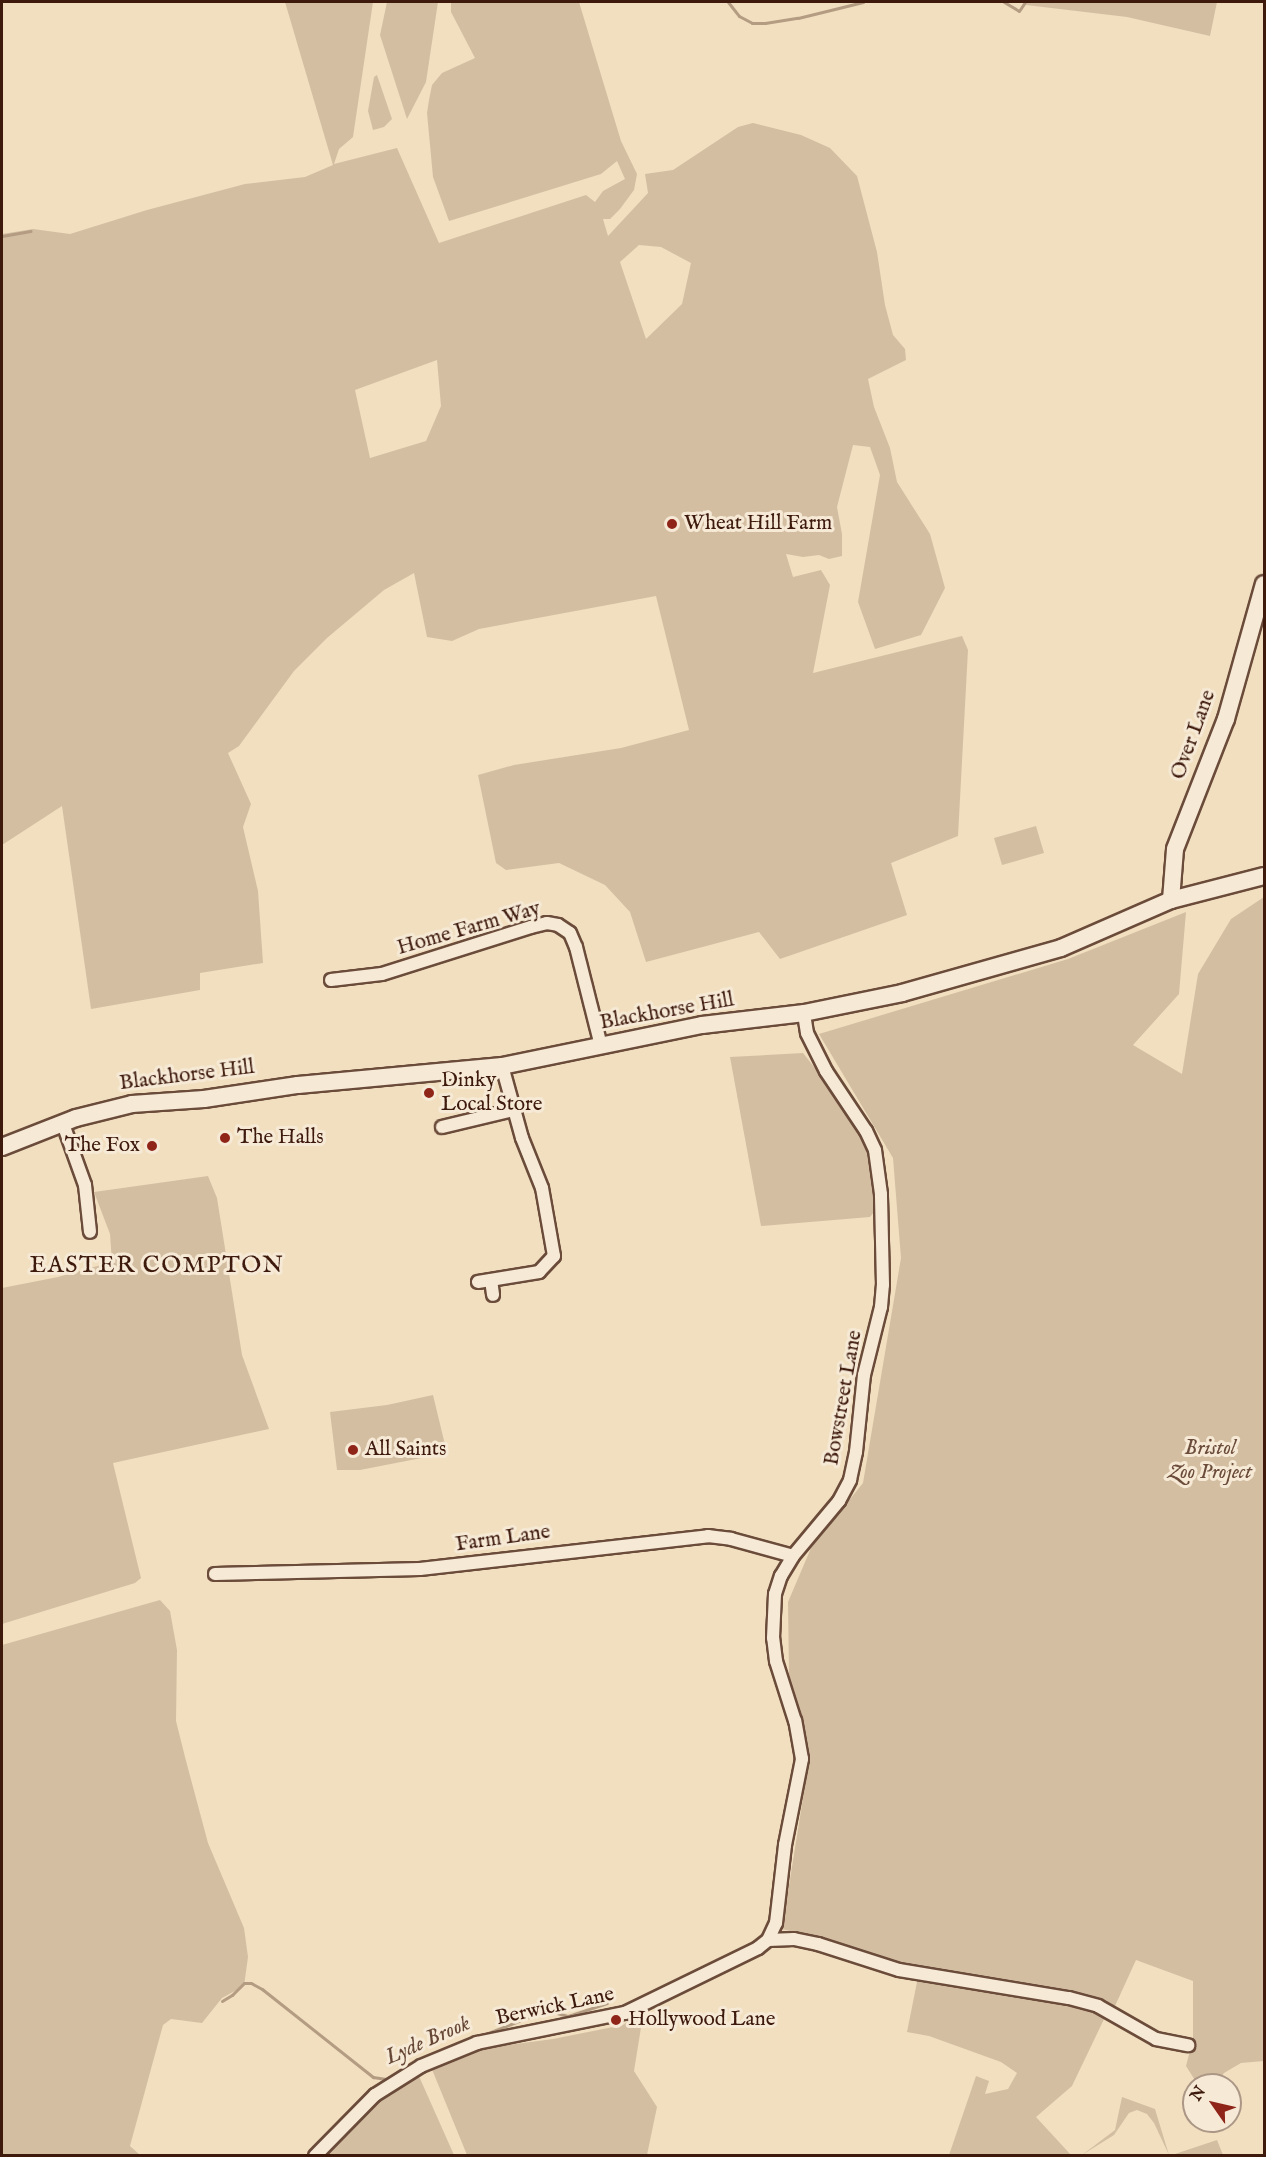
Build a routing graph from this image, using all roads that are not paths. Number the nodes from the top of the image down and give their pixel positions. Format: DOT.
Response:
graph roads {
  1 [pos="1264,584"];
  2 [pos="1264,876"];
  3 [pos="1171,900"];
  4 [pos="331,980"];
  5 [pos="804,1013"];
  6 [pos="601,1046"];
  7 [pos="502,1066"];
  8 [pos="513,1110"];
  9 [pos="63,1124"];
  10 [pos="442,1127"];
  11 [pos="2,1147"];
  12 [pos="90,1232"];
  13 [pos="491,1280"];
  14 [pos="478,1282"];
  15 [pos="493,1295"];
  16 [pos="793,1556"];
  17 [pos="215,1574"];
  18 [pos="776,1923"];
  19 [pos="794,1939"];
  20 [pos="768,1940"];
  21 [pos="1188,2045"];
  22 [pos="315,2156"];
  1 -- 3 [label="main road, Over Lane"];
  2 -- 3 [label="main road, Blackhorse Hill"];
  3 -- 5 [label="main road, Blackhorse Hill"];
  4 -- 6 [label="street, Home Farm Way"];
  5 -- 6 [label="main road, Blackhorse Hill"];
  5 -- 16 [label="street, Bowstreet Lane"];
  6 -- 7 [label="main road, Blackhorse Hill"];
  7 -- 8 [label="street"];
  7 -- 9 [label="main road, Blackhorse Hill"];
  8 -- 10 [label="street"];
  8 -- 13 [label="street"];
  9 -- 11 [label="main road, Blackhorse Hill"];
  9 -- 12 [label="street"];
  13 -- 14 [label="street"];
  13 -- 15 [label="street"];
  16 -- 17 [label="street, Farm Lane"];
  16 -- 18 [label="street, Bowstreet Lane"];
  18 -- 19 [label="street"];
  18 -- 20 [label="street"];
  19 -- 20 [label="street"];
  19 -- 21 [label="street"];
  20 -- 22 [label="street, Berwick Lane"];
}
